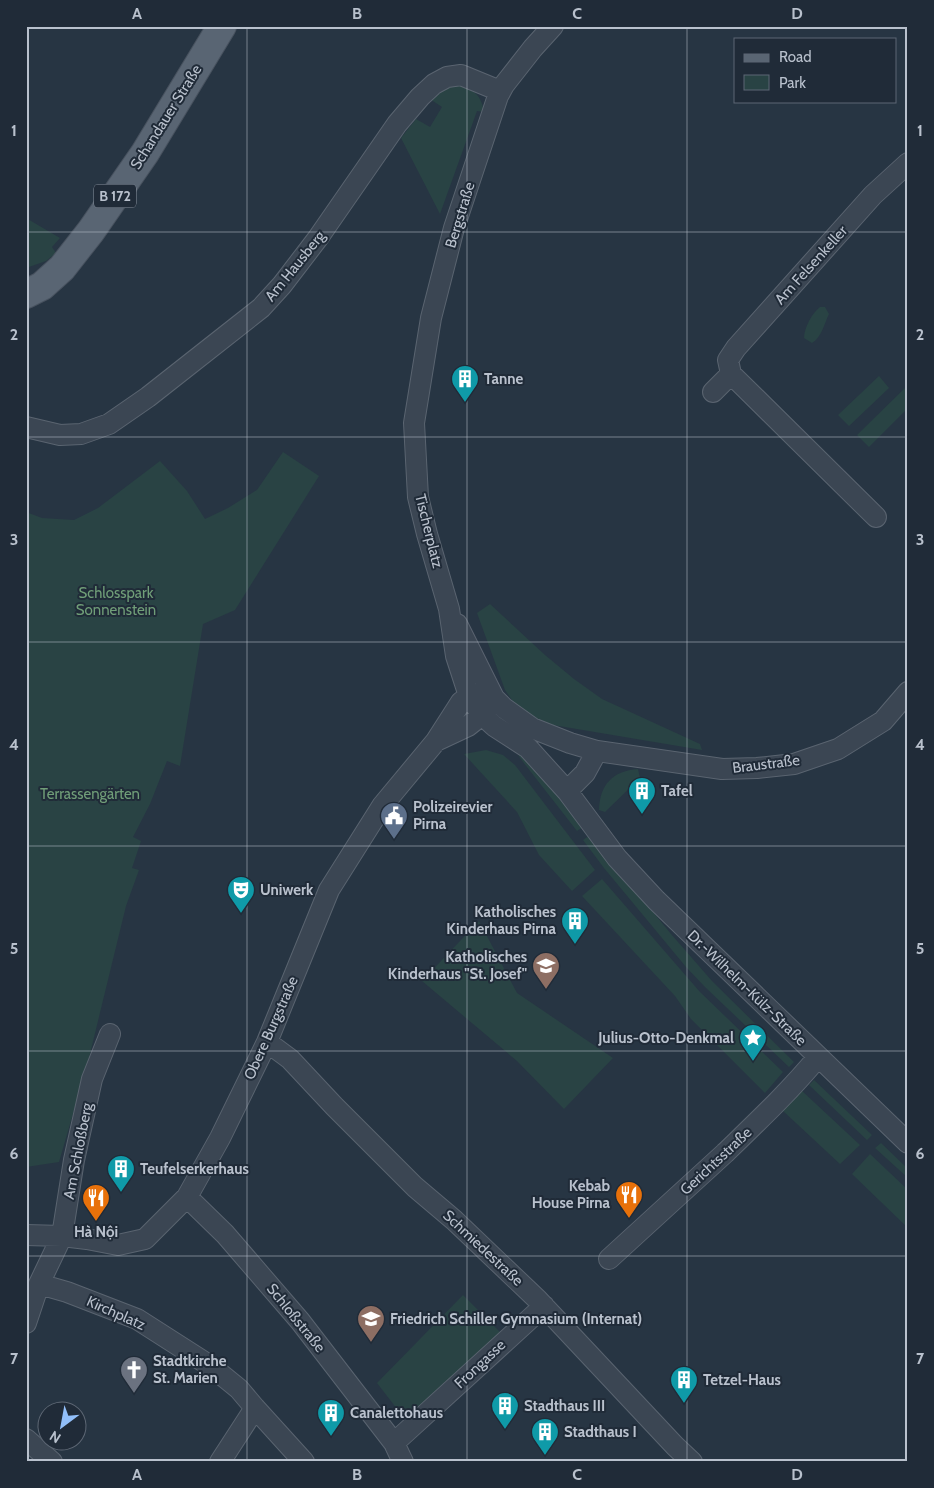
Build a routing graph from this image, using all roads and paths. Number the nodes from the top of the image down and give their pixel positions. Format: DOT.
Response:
graph roads {
  1 [pos="222,26"];
  2 [pos="553,26"];
  3 [pos="500,91"];
  4 [pos="908,162"];
  5 [pos="53,277"];
  6 [pos="26,286"];
  7 [pos="26,294"];
  8 [pos="731,374"];
  9 [pos="713,392"];
  10 [pos="414,423"];
  11 [pos="26,427"];
  12 [pos="876,517"];
  13 [pos="449,608"];
  14 [pos="908,692"];
  15 [pos="468,696"];
  16 [pos="494,698"];
  17 [pos="482,716"];
  18 [pos="532,728"];
  19 [pos="436,741"];
  20 [pos="528,748"];
  21 [pos="597,751"];
  22 [pos="722,769"];
  23 [pos="567,791"];
  24 [pos="593,826"];
  25 [pos="110,1034"];
  26 [pos="267,1042"];
  27 [pos="818,1057"];
  28 [pos="908,1143"];
  29 [pos="187,1197"];
  30 [pos="26,1235"];
  31 [pos="62,1236"];
  32 [pos="608,1259"];
  33 [pos="39,1284"];
  34 [pos="541,1303"];
  35 [pos="26,1323"];
  36 [pos="255,1408"];
  37 [pos="26,1439"];
  38 [pos="397,1450"];
  39 [pos="52,1462"];
  40 [pos="220,1462"];
  41 [pos="304,1462"];
  42 [pos="692,1462"];
  1 -- 5 [label="main road, Schandauer Straße / B 172"];
  2 -- 3 [label="street, Bergstraße"];
  3 -- 10 [label="street, Bergstraße"];
  3 -- 11 [label="street, Am Hausberg"];
  4 -- 8 [label="street, Am Felsenkeller"];
  5 -- 6 [label="main road, Schandauer Straße"];
  5 -- 7 [label="main road, Schandauer Straße / B 172"];
  8 -- 9 [label="street"];
  8 -- 12 [label="street"];
  10 -- 13 [label="street, Tischerplatz"];
  13 -- 15 [label="street, Tischerplatz"];
  13 -- 16 [label="street, Tischerplatz"];
  14 -- 22 [label="street, Braustraße"];
  15 -- 16 [label="street"];
  15 -- 17 [label="street, Tischerplatz"];
  15 -- 19 [label="street, Obere Burgstraße"];
  16 -- 17 [label="street"];
  16 -- 18 [label="street, Tischerplatz"];
  17 -- 19 [label="street, Obere Burgstraße"];
  17 -- 20 [label="street, Tischerplatz"];
  18 -- 20 [label="street"];
  18 -- 21 [label="street, Tischerplatz"];
  19 -- 26 [label="street, Obere Burgstraße"];
  20 -- 23 [label="street, Tischerplatz"];
  21 -- 22 [label="street, Tischerplatz"];
  21 -- 23 [label="street"];
  23 -- 24 [label="street, Tischerplatz"];
  24 -- 27 [label="street, Dr.-Wilhelm-Külz-Straße"];
  25 -- 31 [label="street, Am Schloßberg"];
  26 -- 29 [label="street, Obere Burgstraße"];
  26 -- 34 [label="street, Schmiedestraße"];
  27 -- 28 [label="street, Dr.-Wilhelm-Külz-Straße"];
  27 -- 32 [label="street, Gerichtsstraße"];
  29 -- 31 [label="street, Obere Burgstraße"];
  29 -- 38 [label="street, Schloßstraße"];
  30 -- 31 [label="street"];
  31 -- 33 [label="street"];
  33 -- 35 [label="street"];
  33 -- 36 [label="street, Kirchplatz"];
  34 -- 38 [label="street, Frongasse"];
  34 -- 42 [label="street, Schmiedestraße"];
  36 -- 40 [label="street"];
  36 -- 41 [label="street, Kirchplatz"];
  37 -- 39 [label="street"];
}
